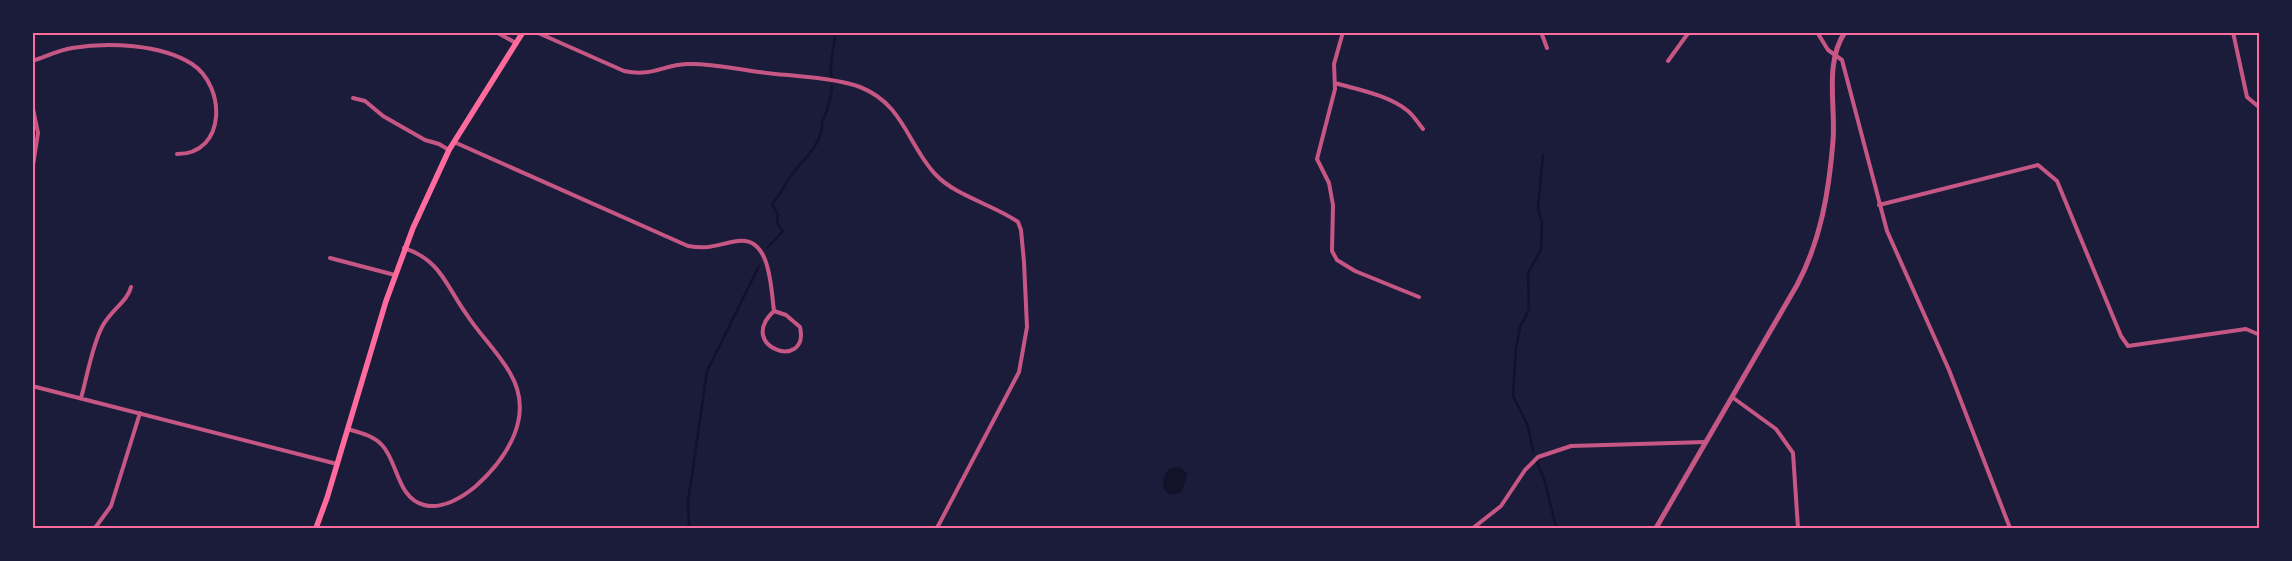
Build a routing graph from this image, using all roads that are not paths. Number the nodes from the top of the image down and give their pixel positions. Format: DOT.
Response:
graph roads {
  1 [pos="496,32"];
  2 [pos="523,32"];
  3 [pos="536,32"];
  4 [pos="1343,32"];
  5 [pos="1542,32"];
  6 [pos="1689,32"];
  7 [pos="1817,32"];
  8 [pos="1845,32"];
  9 [pos="2232,32"];
  10 [pos="516,43"];
  11 [pos="1547,48"];
  12 [pos="1836,56"];
  13 [pos="32,61"];
  14 [pos="1668,61"];
  15 [pos="1335,83"];
  16 [pos="353,98"];
  17 [pos="32,104"];
  18 [pos="2260,108"];
  19 [pos="1423,129"];
  20 [pos="454,142"];
  21 [pos="450,150"];
  22 [pos="177,154"];
  23 [pos="32,172"];
  24 [pos="1879,205"];
  25 [pos="404,248"];
  26 [pos="330,258"];
  27 [pos="395,275"];
  28 [pos="131,287"];
  29 [pos="1419,297"];
  30 [pos="774,311"];
  31 [pos="2260,335"];
  32 [pos="32,386"];
  33 [pos="1732,397"];
  34 [pos="81,398"];
  35 [pos="140,413"];
  36 [pos="348,429"];
  37 [pos="1706,442"];
  38 [pos="338,464"];
  39 [pos="95,528"];
  40 [pos="316,528"];
  41 [pos="936,528"];
  42 [pos="1473,528"];
  43 [pos="1656,528"];
  44 [pos="1798,528"];
  45 [pos="2010,528"];
  1 -- 10 [label="street"];
  2 -- 10 [label="main road"];
  3 -- 41 [label="street"];
  4 -- 15 [label="street"];
  5 -- 11 [label="street"];
  6 -- 14 [label="street"];
  7 -- 12 [label="street"];
  8 -- 12 [label="street"];
  9 -- 18 [label="street"];
  10 -- 20 [label="main road"];
  12 -- 24 [label="street"];
  12 -- 33 [label="street"];
  13 -- 22 [label="street"];
  15 -- 19 [label="street"];
  15 -- 29 [label="street"];
  16 -- 21 [label="street"];
  17 -- 23 [label="street"];
  20 -- 21 [label="main road"];
  20 -- 30 [label="street"];
  21 -- 25 [label="main road"];
  24 -- 31 [label="street"];
  24 -- 45 [label="street"];
  25 -- 27 [label="main road"];
  25 -- 36 [label="street"];
  26 -- 27 [label="street"];
  27 -- 36 [label="main road"];
  28 -- 34 [label="street"];
  30 -- 30 [label="street"];
  32 -- 34 [label="street"];
  33 -- 37 [label="street"];
  33 -- 44 [label="street"];
  34 -- 35 [label="street"];
  35 -- 38 [label="street"];
  35 -- 39 [label="street"];
  36 -- 38 [label="main road"];
  37 -- 42 [label="street"];
  37 -- 43 [label="street"];
  38 -- 40 [label="main road"];
}
